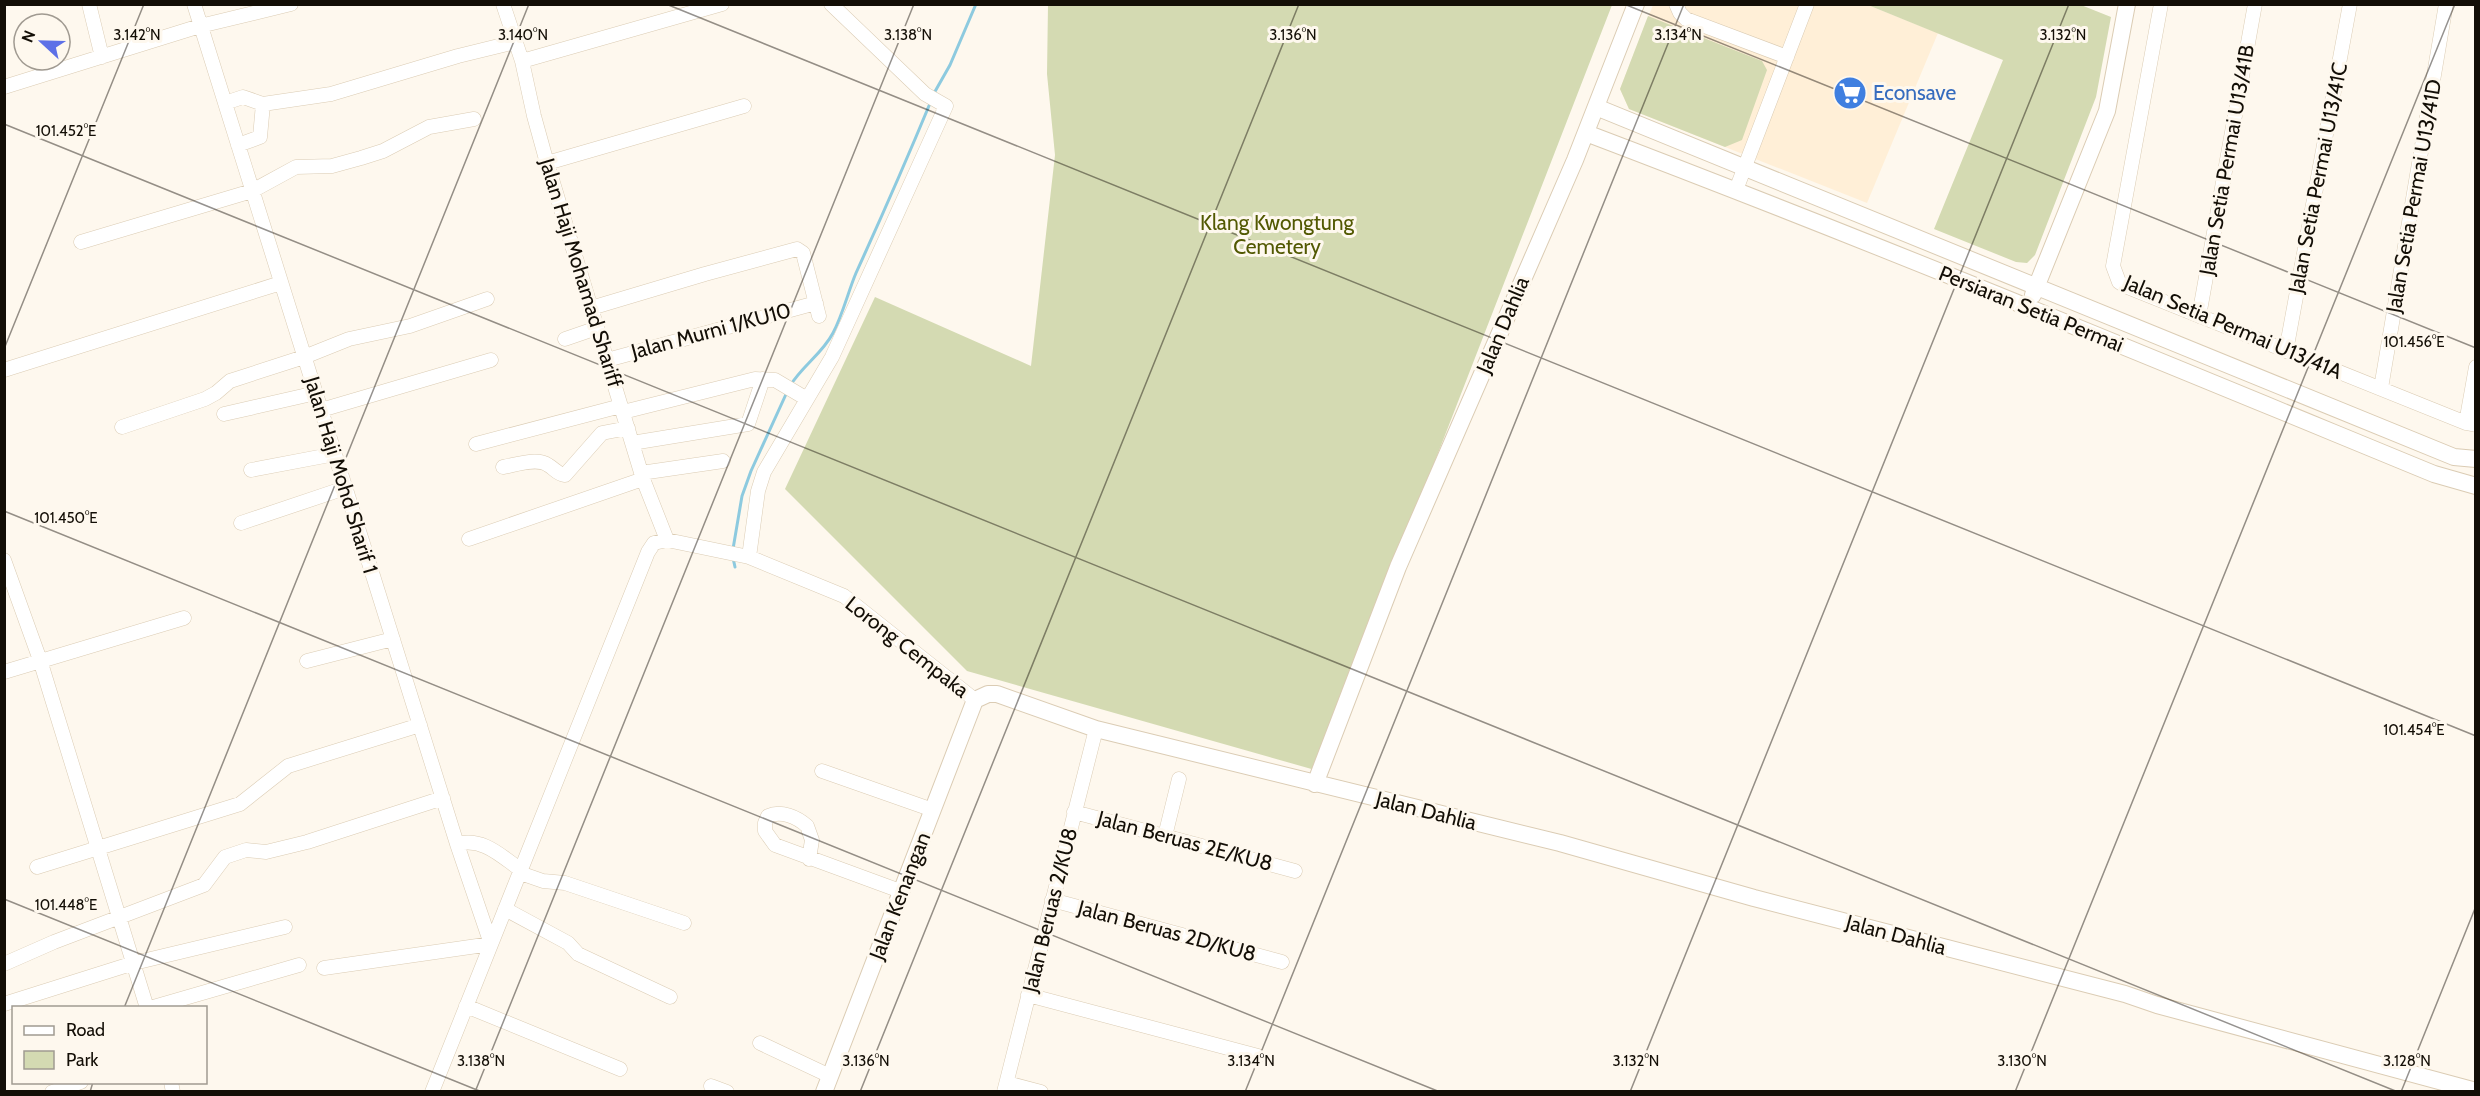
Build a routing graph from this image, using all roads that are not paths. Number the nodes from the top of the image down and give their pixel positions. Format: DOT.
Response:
graph roads {
  1 [pos="88,4"];
  2 [pos="194,4"];
  3 [pos="291,4"];
  4 [pos="503,4"];
  5 [pos="722,4"];
  6 [pos="831,4"];
  7 [pos="1636,4"];
  8 [pos="1807,4"];
  9 [pos="2127,4"];
  10 [pos="2161,4"];
  11 [pos="2255,4"];
  12 [pos="2350,4"];
  13 [pos="2446,4"];
  14 [pos="1678,9"];
  15 [pos="200,26"];
  16 [pos="515,42"];
  17 [pos="102,57"];
  18 [pos="1786,57"];
  19 [pos="522,61"];
  20 [pos="4,87"];
  21 [pos="225,103"];
  22 [pos="262,104"];
  23 [pos="744,106"];
  24 [pos="1596,107"];
  25 [pos="474,119"];
  26 [pos="1586,133"];
  27 [pos="238,145"];
  28 [pos="547,163"];
  29 [pos="1744,166"];
  30 [pos="1736,190"];
  31 [pos="252,191"];
  32 [pos="81,242"];
  33 [pos="281,283"];
  34 [pos="2037,286"];
  35 [pos="487,299"];
  36 [pos="2028,307"];
  37 [pos="591,308"];
  38 [pos="2199,316"];
  39 [pos="597,328"];
  40 [pos="565,339"];
  41 [pos="2286,351"];
  42 [pos="304,357"];
  43 [pos="491,360"];
  44 [pos="607,360"];
  45 [pos="2475,367"];
  46 [pos="4,370"];
  47 [pos="763,379"];
  48 [pos="2381,388"];
  49 [pos="797,392"];
  50 [pos="316,393"];
  51 [pos="622,409"];
  52 [pos="321,410"];
  53 [pos="224,414"];
  54 [pos="2471,424"];
  55 [pos="122,427"];
  56 [pos="628,428"];
  57 [pos="632,443"];
  58 [pos="476,444"];
  59 [pos="335,454"];
  60 [pos="2475,459"];
  61 [pos="723,461"];
  62 [pos="503,467"];
  63 [pos="251,470"];
  64 [pos="642,476"];
  65 [pos="2475,486"];
  66 [pos="345,488"];
  67 [pos="241,524"];
  68 [pos="469,539"];
  69 [pos="667,540"];
  70 [pos="739,555"];
  71 [pos="4,560"];
  72 [pos="9,592"];
  73 [pos="184,618"];
  74 [pos="393,639"];
  75 [pos="40,660"];
  76 [pos="307,661"];
  77 [pos="4,672"];
  78 [pos="975,700"];
  79 [pos="420,725"];
  80 [pos="1096,729"];
  81 [pos="822,771"];
  82 [pos="1179,779"];
  83 [pos="1315,784"];
  84 [pos="443,798"];
  85 [pos="933,810"];
  86 [pos="1074,813"];
  87 [pos="1166,836"];
  88 [pos="457,844"];
  89 [pos="97,846"];
  90 [pos="809,859"];
  91 [pos="37,867"];
  92 [pos="520,871"];
  93 [pos="1295,871"];
  94 [pos="903,892"];
  95 [pos="1052,900"];
  96 [pos="505,909"];
  97 [pos="118,918"];
  98 [pos="684,923"];
  99 [pos="285,927"];
  100 [pos="491,944"];
  101 [pos="1282,962"];
  102 [pos="134,963"];
  103 [pos="4,964"];
  104 [pos="298,965"];
  105 [pos="324,968"];
  106 [pos="1028,995"];
  107 [pos="670,998"];
  108 [pos="4,1004"];
  109 [pos="148,1006"];
  110 [pos="156,1006"];
  111 [pos="466,1006"];
  112 [pos="760,1043"];
  113 [pos="1258,1056"];
  114 [pos="620,1069"];
  115 [pos="830,1076"];
  116 [pos="78,1084"];
  117 [pos="711,1086"];
  118 [pos="1005,1087"];
  119 [pos="2475,1091"];
  120 [pos="52,1092"];
  121 [pos="432,1092"];
  122 [pos="728,1092"];
  123 [pos="824,1092"];
  124 [pos="1041,1092"];
  1 -- 17 [label="street"];
  2 -- 15 [label="street, Jalan Haji Mohd Sharif 1"];
  3 -- 15 [label="street"];
  4 -- 16 [label="street, Jalan Haji Mohamad Shariff"];
  5 -- 19 [label="street"];
  6 -- 49 [label="street"];
  7 -- 24 [label="street, Jalan Dahlia"];
  8 -- 18 [label="street"];
  9 -- 34 [label="street"];
  10 -- 38 [label="street, Jalan Setia Permai U13/41A"];
  11 -- 38 [label="street, Jalan Setia Permai U13/41B"];
  12 -- 41 [label="street, Jalan Setia Permai U13/41C"];
  13 -- 48 [label="street, Jalan Setia Permai U13/41D"];
  14 -- 18 [label="street"];
  15 -- 17 [label="street"];
  15 -- 21 [label="street, Jalan Haji Mohd Sharif 1"];
  16 -- 19 [label="street, Jalan Haji Mohamad Shariff"];
  16 -- 22 [label="street"];
  17 -- 20 [label="street"];
  18 -- 29 [label="street"];
  19 -- 28 [label="street, Jalan Haji Mohamad Shariff"];
  21 -- 22 [label="street"];
  21 -- 27 [label="street, Jalan Haji Mohd Sharif 1"];
  22 -- 27 [label="street"];
  23 -- 28 [label="street"];
  24 -- 26 [label="street, Jalan Dahlia"];
  24 -- 29 [label="street, Persiaran Setia Permai"];
  25 -- 31 [label="street"];
  26 -- 30 [label="street, Persiaran Setia Permai"];
  26 -- 83 [label="street, Jalan Dahlia"];
  27 -- 31 [label="street, Jalan Haji Mohd Sharif 1"];
  28 -- 37 [label="street, Jalan Haji Mohamad Shariff"];
  29 -- 30 [label="street"];
  29 -- 34 [label="street, Persiaran Setia Permai"];
  30 -- 36 [label="street, Persiaran Setia Permai"];
  31 -- 32 [label="street"];
  31 -- 33 [label="street, Jalan Haji Mohd Sharif 1"];
  33 -- 42 [label="street, Jalan Haji Mohd Sharif 1"];
  33 -- 46 [label="street"];
  34 -- 36 [label="street"];
  34 -- 60 [label="street, Persiaran Setia Permai"];
  35 -- 42 [label="street"];
  36 -- 65 [label="street, Persiaran Setia Permai"];
  37 -- 39 [label="street, Jalan Haji Mohamad Shariff"];
  37 -- 44 [label="street, Jalan Murni 1/KU10"];
  38 -- 41 [label="street, Jalan Setia Permai U13/41A"];
  39 -- 40 [label="street"];
  39 -- 44 [label="street, Jalan Haji Mohamad Shariff"];
  41 -- 48 [label="street, Jalan Setia Permai U13/41A"];
  42 -- 50 [label="street, Jalan Haji Mohd Sharif 1"];
  42 -- 55 [label="street"];
  43 -- 52 [label="street"];
  44 -- 51 [label="street, Jalan Haji Mohamad Shariff"];
  45 -- 54 [label="street"];
  47 -- 49 [label="street"];
  47 -- 51 [label="street"];
  47 -- 57 [label="street"];
  48 -- 54 [label="street, Jalan Setia Permai U13/41A"];
  49 -- 70 [label="street"];
  50 -- 52 [label="street, Jalan Haji Mohd Sharif 1"];
  50 -- 53 [label="street"];
  51 -- 56 [label="street, Jalan Haji Mohamad Shariff"];
  51 -- 58 [label="street"];
  52 -- 59 [label="street, Jalan Haji Mohd Sharif 1"];
  56 -- 57 [label="street, Jalan Haji Mohamad Shariff"];
  56 -- 62 [label="street"];
  57 -- 64 [label="street, Jalan Haji Mohamad Shariff"];
  59 -- 63 [label="street"];
  59 -- 66 [label="street, Jalan Haji Mohd Sharif 1"];
  61 -- 64 [label="street"];
  64 -- 68 [label="street"];
  64 -- 69 [label="street, Jalan Haji Mohamad Shariff"];
  66 -- 67 [label="street"];
  66 -- 74 [label="street, Jalan Haji Mohd Sharif 1"];
  69 -- 70 [label="street, Lorong Cempaka"];
  69 -- 92 [label="street"];
  70 -- 78 [label="street, Lorong Cempaka"];
  71 -- 72 [label="street"];
  72 -- 75 [label="street"];
  73 -- 75 [label="street"];
  74 -- 76 [label="street"];
  74 -- 79 [label="street, Jalan Haji Mohd Sharif 1"];
  75 -- 77 [label="street"];
  75 -- 89 [label="street"];
  78 -- 80 [label="street, Jalan Dahlia"];
  78 -- 85 [label="street, Jalan Kenangan"];
  79 -- 84 [label="street, Jalan Haji Mohd Sharif 1"];
  79 -- 89 [label="street"];
  80 -- 83 [label="street, Jalan Dahlia"];
  80 -- 86 [label="street, Jalan Beruas 2/KU8"];
  81 -- 85 [label="street"];
  82 -- 87 [label="street"];
  83 -- 119 [label="street, Jalan Dahlia"];
  84 -- 88 [label="street, Jalan Haji Mohd Sharif 1"];
  84 -- 97 [label="street"];
  85 -- 94 [label="street, Jalan Kenangan"];
  86 -- 87 [label="street, Jalan Beruas 2E/KU8"];
  86 -- 95 [label="street, Jalan Beruas 2/KU8"];
  87 -- 93 [label="street, Jalan Beruas 2E/KU8"];
  88 -- 92 [label="street"];
  88 -- 100 [label="street, Jalan Haji Mohd Sharif 1"];
  89 -- 91 [label="street"];
  89 -- 97 [label="street"];
  90 -- 94 [label="street"];
  92 -- 96 [label="street"];
  92 -- 98 [label="street"];
  94 -- 115 [label="street, Jalan Kenangan"];
  95 -- 101 [label="street, Jalan Beruas 2D/KU8"];
  95 -- 106 [label="street, Jalan Beruas 2/KU8"];
  96 -- 100 [label="street"];
  96 -- 107 [label="street"];
  97 -- 102 [label="street"];
  97 -- 103 [label="street"];
  99 -- 102 [label="street"];
  100 -- 105 [label="street"];
  100 -- 111 [label="street"];
  102 -- 108 [label="street"];
  102 -- 109 [label="street"];
  104 -- 110 [label="street"];
  106 -- 113 [label="street"];
  106 -- 118 [label="street, Jalan Beruas 2/KU8"];
  111 -- 114 [label="street"];
  111 -- 121 [label="street"];
  112 -- 115 [label="street"];
  115 -- 123 [label="street, Jalan Kenangan"];
  116 -- 120 [label="street"];
  117 -- 122 [label="street"];
  118 -- 124 [label="street"];
}
